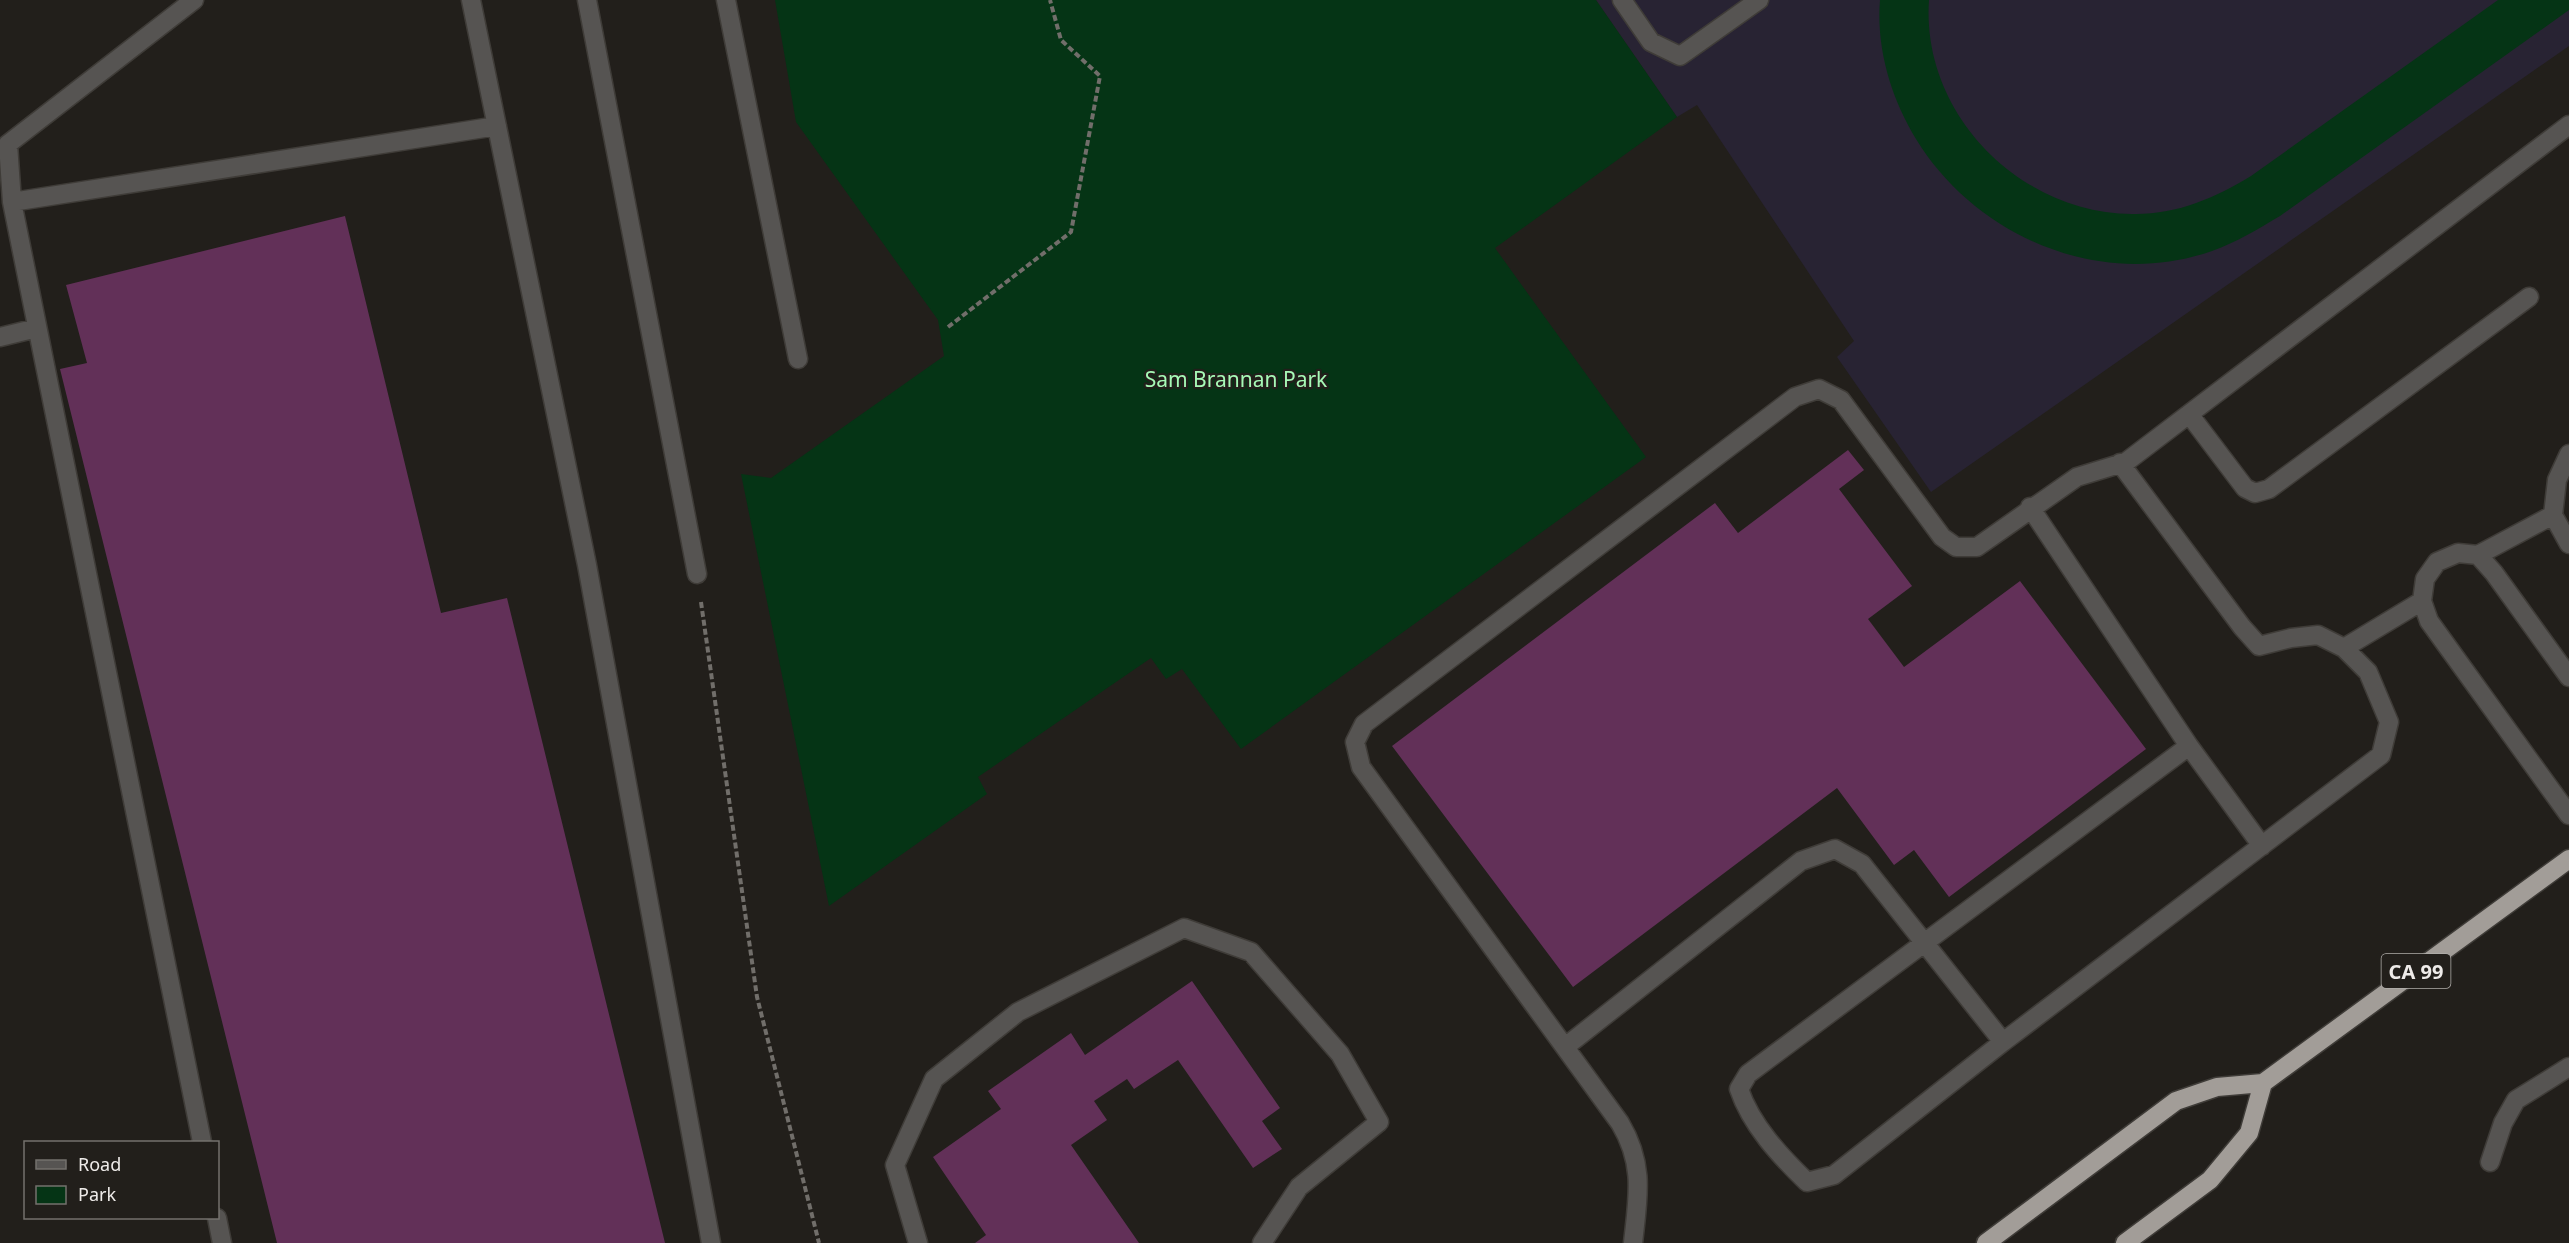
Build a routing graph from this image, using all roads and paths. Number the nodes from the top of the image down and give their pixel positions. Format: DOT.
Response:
graph roads {
  1 [pos="194,0"];
  2 [pos="471,0"];
  3 [pos="586,0"];
  4 [pos="726,0"];
  5 [pos="1050,0"];
  6 [pos="1622,0"];
  7 [pos="1759,0"];
  8 [pos="497,126"];
  9 [pos="2569,126"];
  10 [pos="4,147"];
  11 [pos="12,202"];
  12 [pos="2529,297"];
  13 [pos="948,327"];
  14 [pos="37,328"];
  15 [pos="0,337"];
  16 [pos="798,359"];
  17 [pos="2189,414"];
  18 [pos="2569,454"];
  19 [pos="2120,463"];
  20 [pos="2031,507"];
  21 [pos="2553,515"];
  22 [pos="2569,544"];
  23 [pos="2478,555"];
  24 [pos="697,574"];
  25 [pos="2422,601"];
  26 [pos="2344,648"];
  27 [pos="2569,676"];
  28 [pos="2189,746"];
  29 [pos="2569,815"];
  30 [pos="2262,846"];
  31 [pos="2569,859"];
  32 [pos="1923,941"];
  33 [pos="2003,1042"];
  34 [pos="1565,1047"];
  35 [pos="2569,1067"];
  36 [pos="2263,1083"];
  37 [pos="202,1141"];
  38 [pos="2490,1162"];
  39 [pos="217,1219"];
  40 [pos="222,1243"];
  41 [pos="711,1243"];
  42 [pos="819,1243"];
  43 [pos="918,1243"];
  44 [pos="1262,1243"];
  45 [pos="1633,1243"];
  46 [pos="1986,1243"];
  47 [pos="2125,1243"];
  1 -- 10 [label="street"];
  2 -- 8 [label="street"];
  3 -- 24 [label="street"];
  4 -- 16 [label="street"];
  5 -- 13 [label="path"];
  6 -- 7 [label="street"];
  8 -- 11 [label="street"];
  8 -- 41 [label="street"];
  9 -- 17 [label="street"];
  10 -- 11 [label="street"];
  11 -- 14 [label="street"];
  12 -- 17 [label="street"];
  14 -- 15 [label="street"];
  14 -- 37 [label="street"];
  17 -- 19 [label="street"];
  18 -- 21 [label="street"];
  19 -- 20 [label="street"];
  19 -- 26 [label="street"];
  20 -- 28 [label="street"];
  20 -- 34 [label="street"];
  21 -- 22 [label="street"];
  21 -- 23 [label="street"];
  23 -- 25 [label="street"];
  23 -- 27 [label="street"];
  24 -- 42 [label="path"];
  25 -- 26 [label="street"];
  25 -- 29 [label="street"];
  26 -- 30 [label="street"];
  28 -- 30 [label="street"];
  28 -- 32 [label="street"];
  30 -- 33 [label="street"];
  31 -- 36 [label="highway, CA 99"];
  32 -- 33 [label="street"];
  32 -- 33 [label="street"];
  32 -- 34 [label="street"];
  34 -- 45 [label="street"];
  35 -- 38 [label="street"];
  36 -- 46 [label="highway"];
  36 -- 47 [label="highway"];
  39 -- 40 [label="street"];
  43 -- 44 [label="street"];
}
